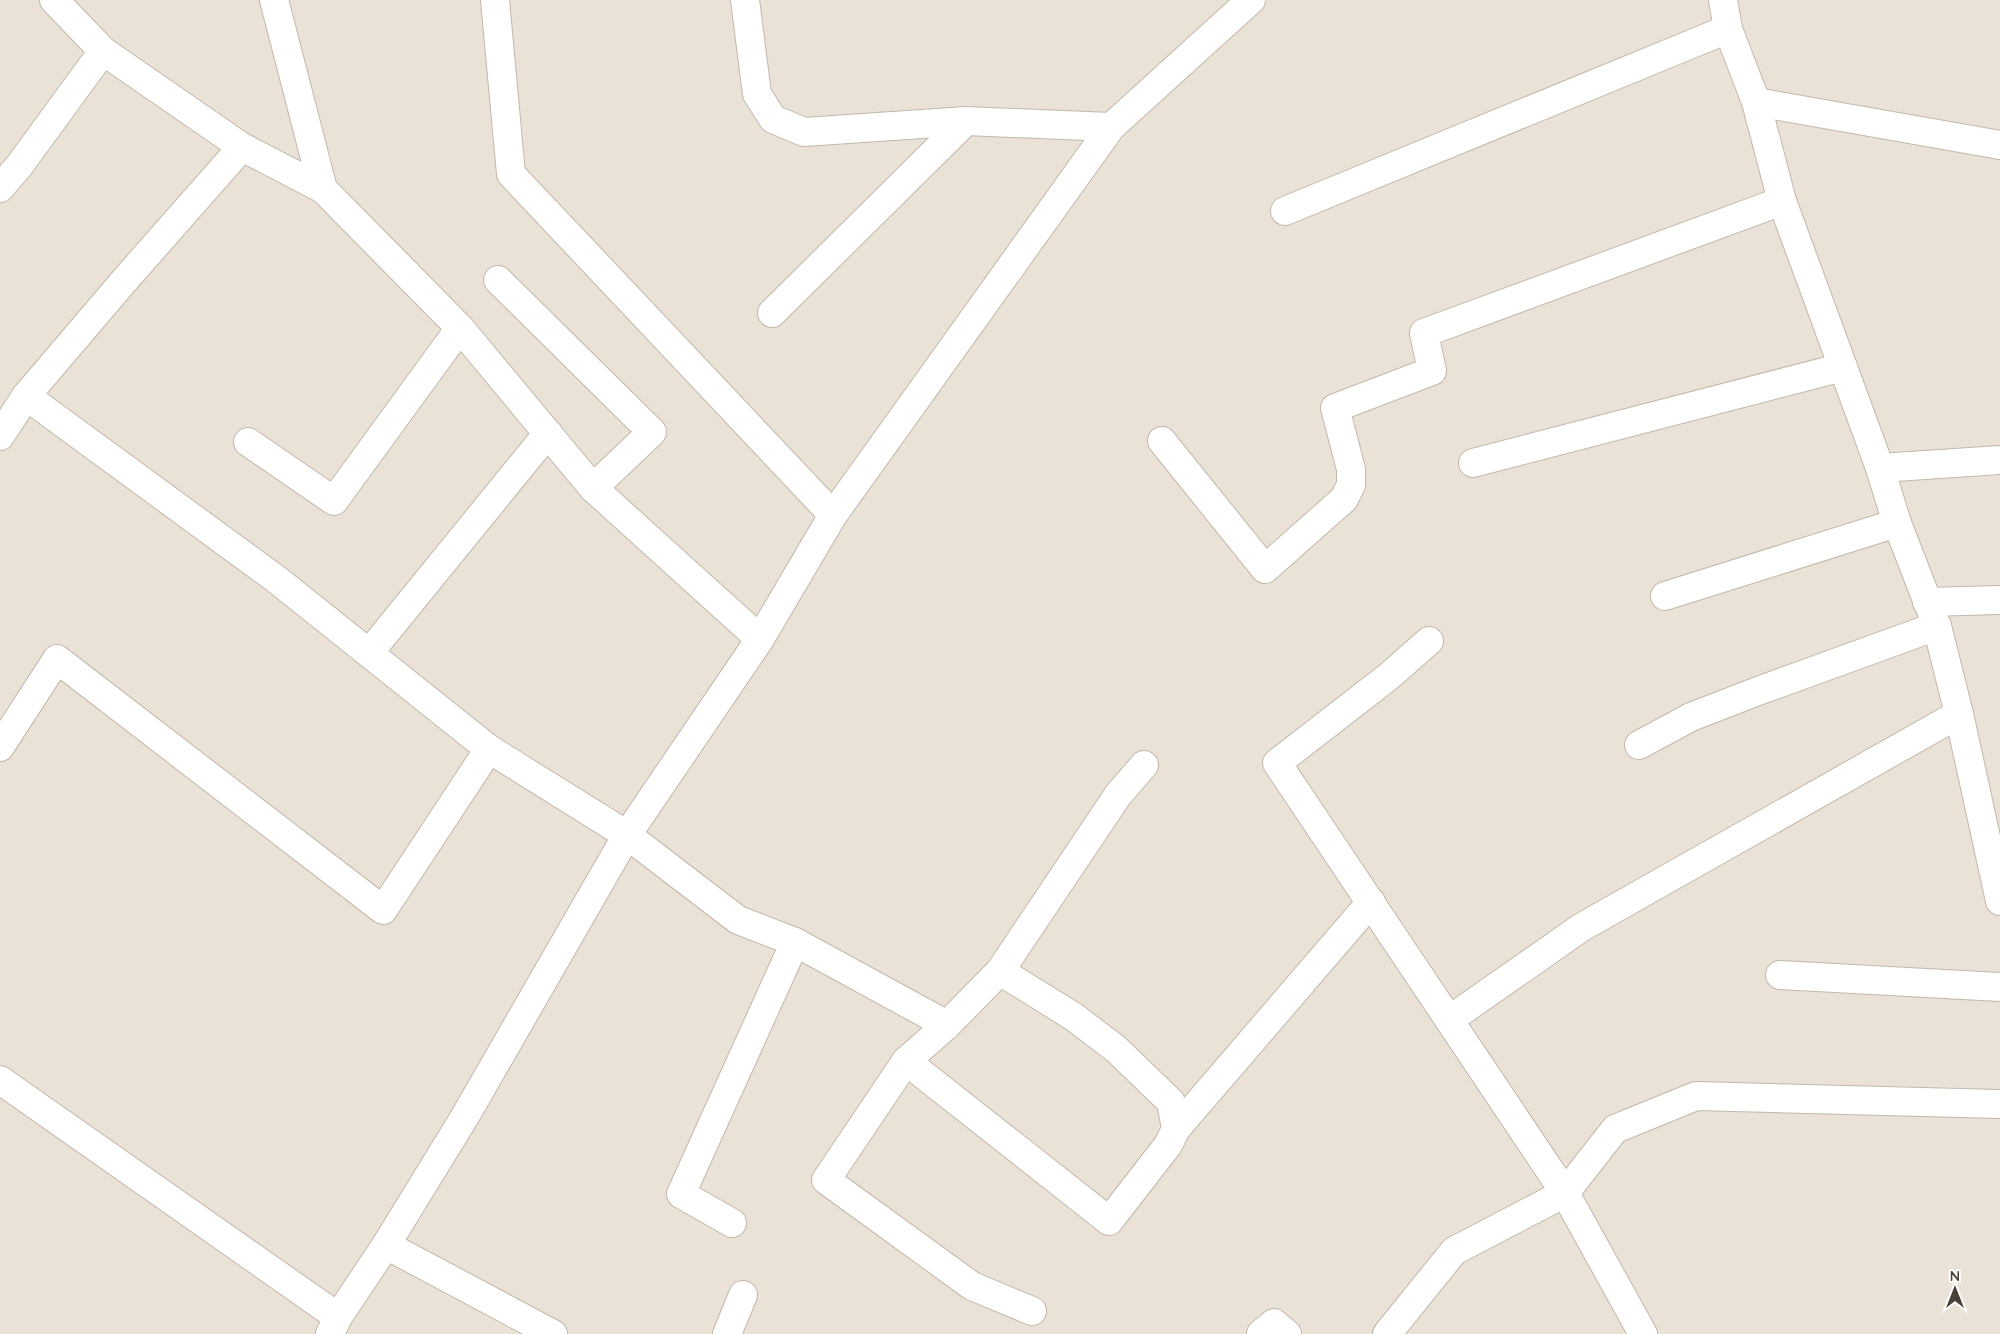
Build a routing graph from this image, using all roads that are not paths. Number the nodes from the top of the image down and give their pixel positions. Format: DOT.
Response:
graph roads {
  1 [pos="54,0"];
  2 [pos="274,0"];
  3 [pos="495,0"];
  4 [pos="745,0"];
  5 [pos="1250,0"];
  6 [pos="1723,0"];
  7 [pos="1728,29"];
  8 [pos="103,51"];
  9 [pos="1756,102"];
  10 [pos="966,121"];
  11 [pos="1111,127"];
  12 [pos="2000,145"];
  13 [pos="242,147"];
  14 [pos="0,188"];
  15 [pos="323,189"];
  16 [pos="1782,201"];
  17 [pos="1286,211"];
  18 [pos="498,280"];
  19 [pos="772,313"];
  20 [pos="460,328"];
  21 [pos="1843,367"];
  22 [pos="26,396"];
  23 [pos="548,433"];
  24 [pos="0,436"];
  25 [pos="1162,441"];
  26 [pos="248,442"];
  27 [pos="2000,460"];
  28 [pos="1473,463"];
  29 [pos="1880,468"];
  30 [pos="593,488"];
  31 [pos="833,515"];
  32 [pos="1897,523"];
  33 [pos="1665,596"];
  34 [pos="2000,600"];
  35 [pos="1932,614"];
  36 [pos="760,639"];
  37 [pos="1430,641"];
  38 [pos="369,653"];
  39 [pos="1959,714"];
  40 [pos="1638,745"];
  41 [pos="0,747"];
  42 [pos="489,750"];
  43 [pos="1144,765"];
  44 [pos="627,835"];
  45 [pos="2000,901"];
  46 [pos="1370,902"];
  47 [pos="795,942"];
  48 [pos="1000,971"];
  49 [pos="1780,975"];
  50 [pos="2000,987"];
  51 [pos="1449,1020"];
  52 [pos="947,1025"];
  53 [pos="906,1060"];
  54 [pos="0,1080"];
  55 [pos="2000,1104"];
  56 [pos="1176,1129"];
  57 [pos="1565,1193"];
  58 [pos="732,1223"];
  59 [pos="386,1245"];
  60 [pos="743,1295"];
  61 [pos="1032,1311"];
  62 [pos="334,1325"];
  63 [pos="553,1334"];
  64 [pos="727,1334"];
  65 [pos="1261,1334"];
  66 [pos="1287,1334"];
  67 [pos="1387,1334"];
  68 [pos="1643,1334"];
  1 -- 8 [label="street"];
  2 -- 15 [label="street"];
  3 -- 31 [label="street"];
  4 -- 10 [label="street"];
  5 -- 11 [label="street"];
  6 -- 7 [label="street"];
  7 -- 9 [label="street"];
  7 -- 17 [label="street"];
  8 -- 13 [label="street"];
  8 -- 14 [label="street"];
  9 -- 12 [label="street"];
  9 -- 16 [label="street"];
  10 -- 11 [label="street"];
  10 -- 19 [label="street"];
  11 -- 31 [label="street"];
  13 -- 15 [label="street"];
  13 -- 22 [label="street"];
  15 -- 20 [label="street"];
  16 -- 21 [label="street"];
  16 -- 25 [label="street"];
  18 -- 30 [label="street"];
  20 -- 23 [label="street"];
  20 -- 26 [label="street"];
  21 -- 28 [label="street"];
  21 -- 29 [label="street"];
  22 -- 24 [label="street"];
  22 -- 38 [label="street"];
  23 -- 30 [label="street"];
  23 -- 38 [label="street"];
  27 -- 29 [label="street"];
  29 -- 32 [label="street"];
  30 -- 36 [label="street"];
  31 -- 36 [label="street"];
  32 -- 33 [label="street"];
  32 -- 35 [label="street"];
  34 -- 35 [label="street"];
  35 -- 39 [label="street"];
  35 -- 40 [label="street"];
  36 -- 44 [label="street"];
  37 -- 46 [label="street"];
  38 -- 42 [label="street"];
  39 -- 45 [label="street"];
  39 -- 51 [label="street"];
  41 -- 42 [label="street"];
  42 -- 44 [label="street"];
  43 -- 48 [label="street"];
  44 -- 47 [label="street"];
  44 -- 59 [label="street"];
  46 -- 51 [label="street"];
  46 -- 56 [label="street"];
  47 -- 52 [label="street"];
  47 -- 58 [label="street"];
  48 -- 52 [label="street"];
  48 -- 56 [label="street"];
  49 -- 50 [label="street"];
  51 -- 57 [label="street"];
  52 -- 53 [label="street"];
  53 -- 56 [label="street"];
  53 -- 61 [label="street"];
  54 -- 62 [label="street"];
  55 -- 57 [label="street"];
  57 -- 67 [label="street"];
  57 -- 68 [label="street"];
  59 -- 62 [label="street"];
  59 -- 63 [label="street"];
  60 -- 64 [label="street"];
  65 -- 66 [label="street"];
}
